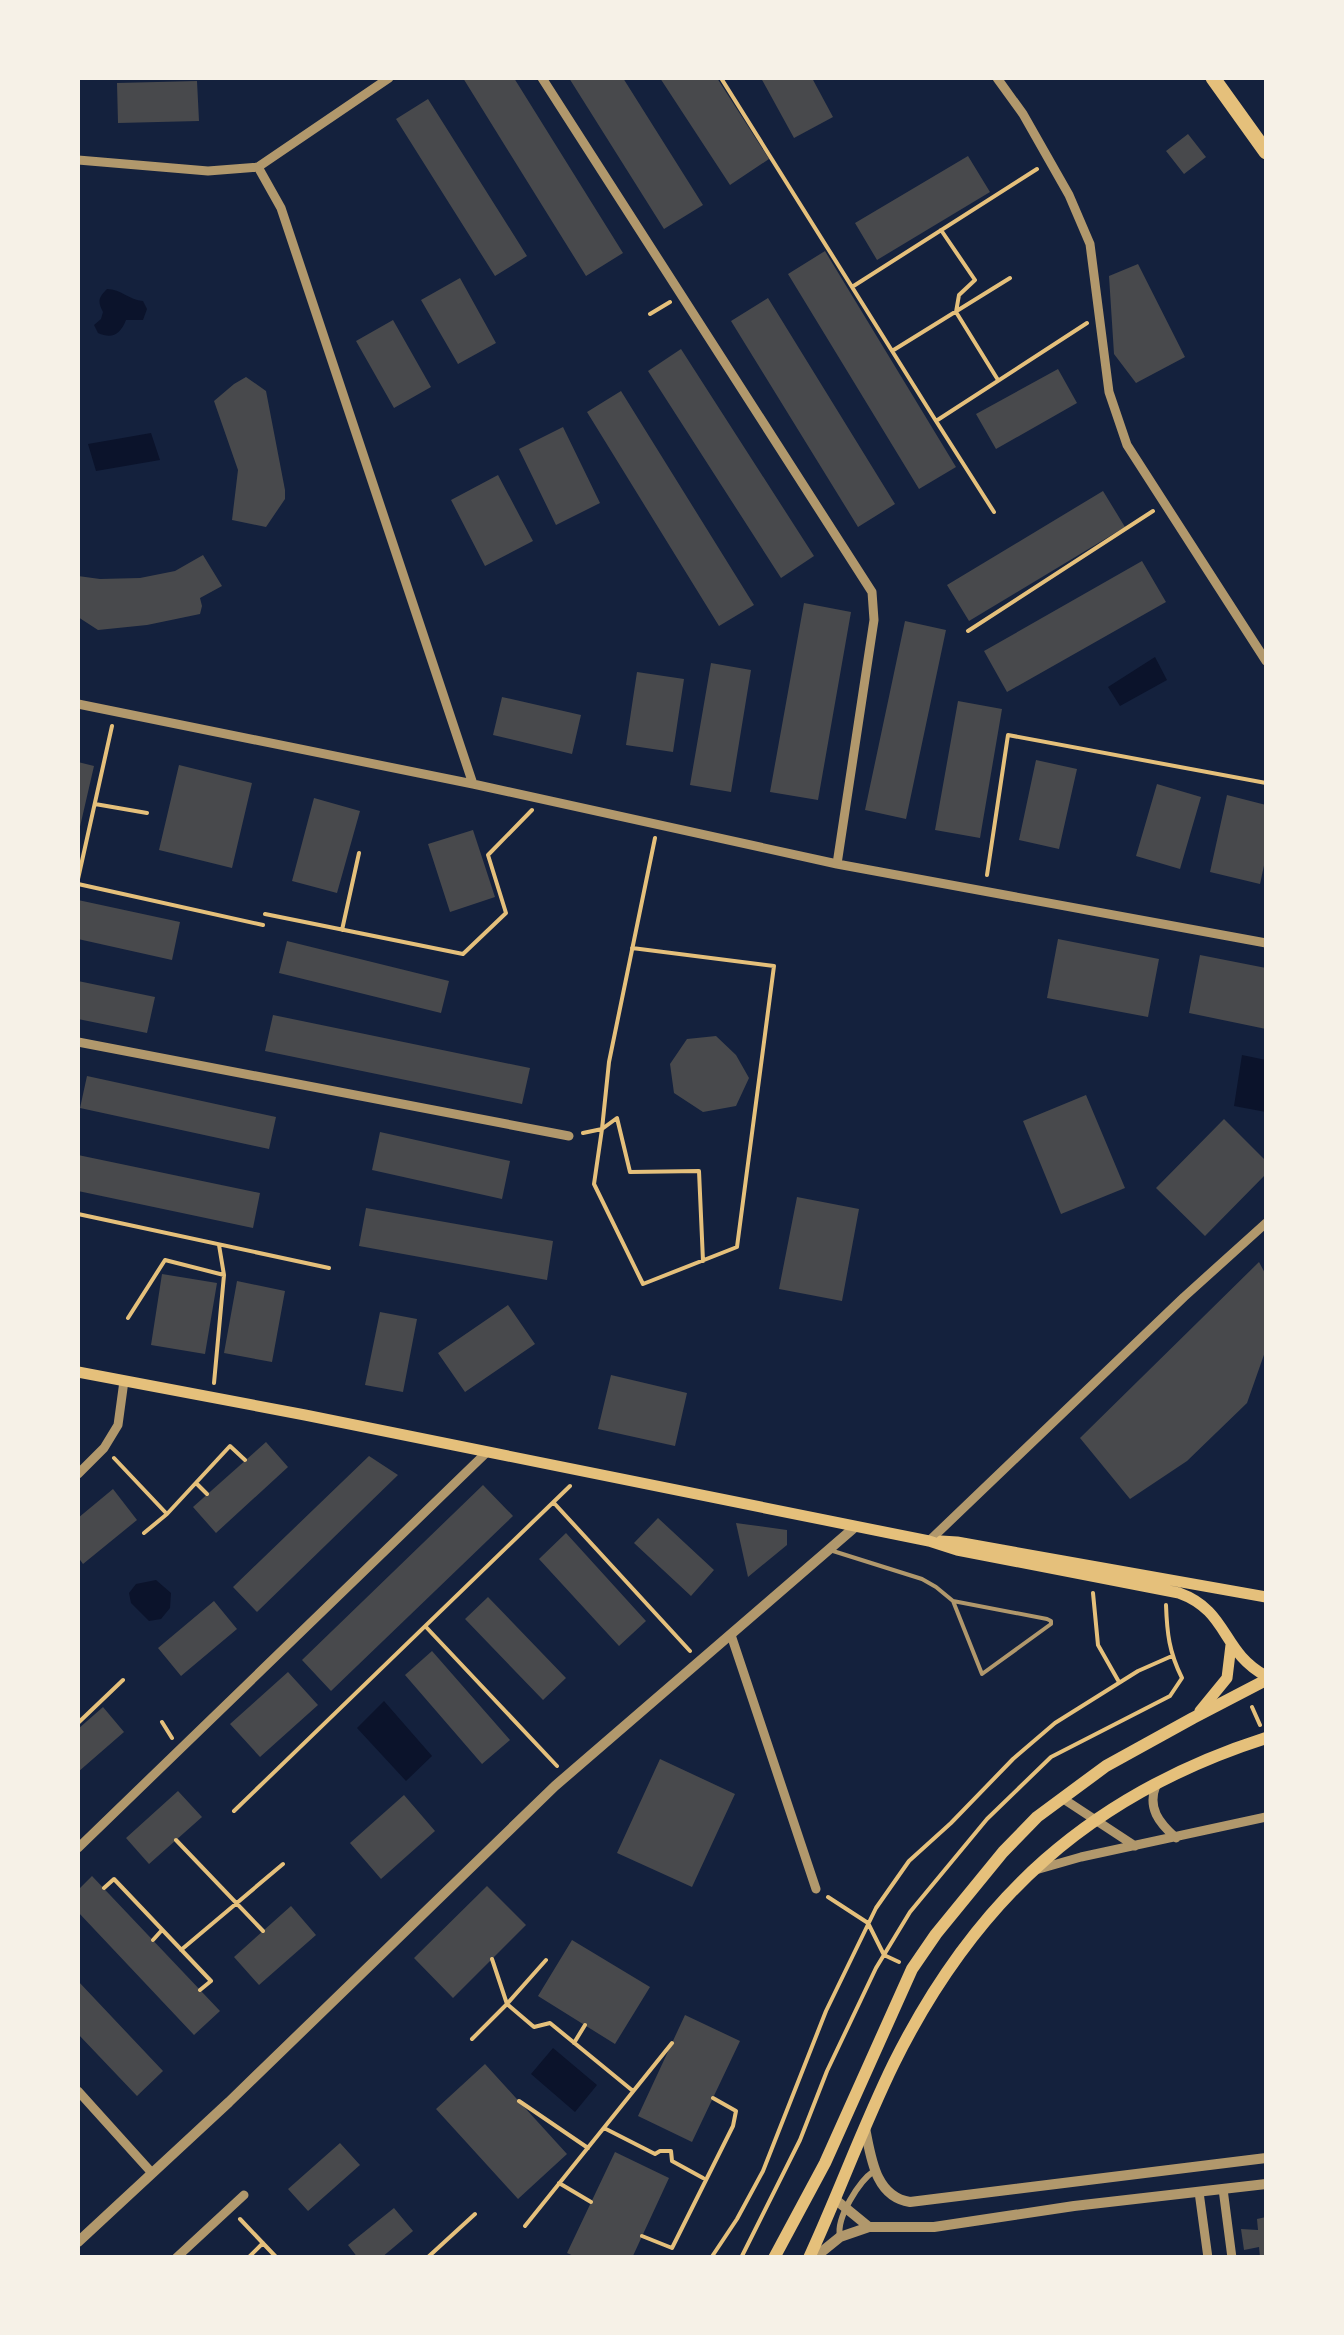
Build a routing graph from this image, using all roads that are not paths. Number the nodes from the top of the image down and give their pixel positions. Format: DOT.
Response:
graph roads {
  1 [pos="388,78"];
  2 [pos="542,78"];
  3 [pos="997,78"];
  4 [pos="1212,78"];
  5 [pos="1266,152"];
  6 [pos="78,160"];
  7 [pos="258,168"];
  8 [pos="1266,660"];
  9 [pos="78,704"];
  10 [pos="473,784"];
  11 [pos="837,864"];
  12 [pos="1266,943"];
  13 [pos="78,1042"];
  14 [pos="569,1136"];
  15 [pos="1266,1224"];
  16 [pos="78,1372"];
  17 [pos="124,1381"];
  18 [pos="487,1452"];
  19 [pos="78,1474"];
  20 [pos="855,1527"];
  21 [pos="930,1541"];
  22 [pos="828,1550"];
  23 [pos="1266,1597"];
  24 [pos="953,1601"];
  25 [pos="731,1634"];
  26 [pos="1231,1645"];
  27 [pos="1266,1678"];
  28 [pos="1193,1718"];
  29 [pos="1266,1738"];
  30 [pos="1157,1782"];
  31 [pos="1062,1797"];
  32 [pos="1266,1817"];
  33 [pos="1096,1819"];
  34 [pos="1176,1838"];
  35 [pos="1135,1846"];
  36 [pos="78,1848"];
  37 [pos="1031,1871"];
  38 [pos="816,1889"];
  39 [pos="78,2091"];
  40 [pos="865,2128"];
  41 [pos="1266,2158"];
  42 [pos="824,2164"];
  43 [pos="1220,2165"];
  44 [pos="1195,2168"];
  45 [pos="876,2171"];
  46 [pos="152,2173"];
  47 [pos="1266,2184"];
  48 [pos="1223,2189"];
  49 [pos="1199,2192"];
  50 [pos="244,2195"];
  51 [pos="841,2205"];
  52 [pos="869,2226"];
  53 [pos="840,2237"];
  54 [pos="78,2242"];
  55 [pos="176,2258"];
  56 [pos="774,2258"];
  57 [pos="812,2258"];
  58 [pos="1208,2258"];
  59 [pos="1232,2258"];
  1 -- 7 [label="street"];
  2 -- 11 [label="street"];
  3 -- 8 [label="street"];
  4 -- 5 [label="highway"];
  6 -- 7 [label="street"];
  7 -- 10 [label="street"];
  9 -- 10 [label="street"];
  10 -- 11 [label="street"];
  11 -- 12 [label="street"];
  13 -- 14 [label="street"];
  15 -- 21 [label="street"];
  16 -- 17 [label="main road"];
  17 -- 18 [label="main road"];
  17 -- 19 [label="street"];
  18 -- 20 [label="main road"];
  18 -- 36 [label="street"];
  20 -- 21 [label="main road"];
  20 -- 22 [label="street"];
  21 -- 23 [label="main road"];
  21 -- 26 [label="main road"];
  22 -- 24 [label="lane"];
  22 -- 25 [label="street"];
  24 -- 24 [label="lane"];
  25 -- 38 [label="street"];
  25 -- 46 [label="street"];
  26 -- 27 [label="main road"];
  26 -- 28 [label="main road"];
  27 -- 28 [label="main road"];
  28 -- 31 [label="main road"];
  29 -- 30 [label="main road"];
  30 -- 33 [label="main road"];
  30 -- 34 [label="street"];
  31 -- 33 [label="street"];
  31 -- 42 [label="main road"];
  32 -- 34 [label="street"];
  33 -- 35 [label="street"];
  33 -- 37 [label="main road"];
  34 -- 35 [label="street"];
  35 -- 37 [label="street"];
  37 -- 40 [label="main road"];
  39 -- 46 [label="street"];
  40 -- 45 [label="street"];
  40 -- 51 [label="main road"];
  41 -- 43 [label="street"];
  42 -- 51 [label="main road"];
  42 -- 56 [label="main road"];
  43 -- 44 [label="street"];
  43 -- 48 [label="street"];
  44 -- 45 [label="street"];
  44 -- 49 [label="street"];
  45 -- 51 [label="street"];
  46 -- 54 [label="street"];
  47 -- 48 [label="street"];
  48 -- 49 [label="street"];
  48 -- 59 [label="street"];
  49 -- 52 [label="street"];
  49 -- 58 [label="street"];
  50 -- 55 [label="street"];
  51 -- 52 [label="street"];
  51 -- 53 [label="street"];
  51 -- 57 [label="main road"];
  52 -- 53 [label="street"];
  53 -- 57 [label="street"];
}
